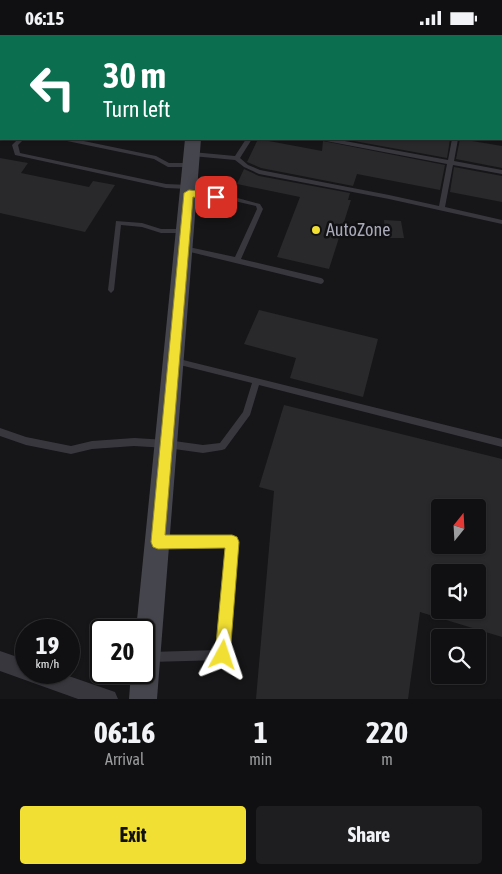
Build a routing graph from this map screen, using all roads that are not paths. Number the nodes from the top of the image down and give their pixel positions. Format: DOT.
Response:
graph roads {
  1 [pos="20,140"];
  2 [pos="72,140"];
  3 [pos="249,140"];
  4 [pos="331,140"];
  5 [pos="456,140"];
  6 [pos="237,158"];
  7 [pos="451,163"];
  8 [pos="191,167"];
  9 [pos="502,172"];
  10 [pos="442,208"];
  11 [pos="502,222"];
  12 [pos="185,240"];
  13 [pos="237,260"];
  14 [pos="321,281"];
  15 [pos="111,290"];
  16 [pos="175,361"];
  17 [pos="256,381"];
  18 [pos="0,432"];
  19 [pos="502,443"];
  20 [pos="167,444"];
  21 [pos="158,542"];
  22 [pos="151,619"];
  23 [pos="155,658"];
  24 [pos="0,661"];
  25 [pos="15,666"];
  26 [pos="64,684"];
  27 [pos="144,684"];
  28 [pos="108,699"];
  29 [pos="143,699"];
  1 -- 8 [label="lane"];
  2 -- 8 [label="lane"];
  3 -- 6 [label="lane"];
  4 -- 7 [label="lane"];
  5 -- 7 [label="lane"];
  6 -- 8 [label="lane"];
  6 -- 10 [label="lane"];
  7 -- 9 [label="lane"];
  7 -- 10 [label="lane"];
  8 -- 12 [label="main road"];
  8 -- 13 [label="lane"];
  10 -- 11 [label="lane"];
  12 -- 13 [label="lane"];
  12 -- 15 [label="lane"];
  12 -- 16 [label="main road"];
  13 -- 14 [label="lane"];
  16 -- 17 [label="lane"];
  16 -- 20 [label="main road"];
  17 -- 19 [label="lane"];
  17 -- 20 [label="lane"];
  18 -- 20 [label="lane"];
  20 -- 21 [label="main road"];
  21 -- 22 [label="main road"];
  21 -- 23 [label="lane"];
  24 -- 25 [label="street"];
  26 -- 28 [label="street"];
  27 -- 29 [label="main road"];
}
